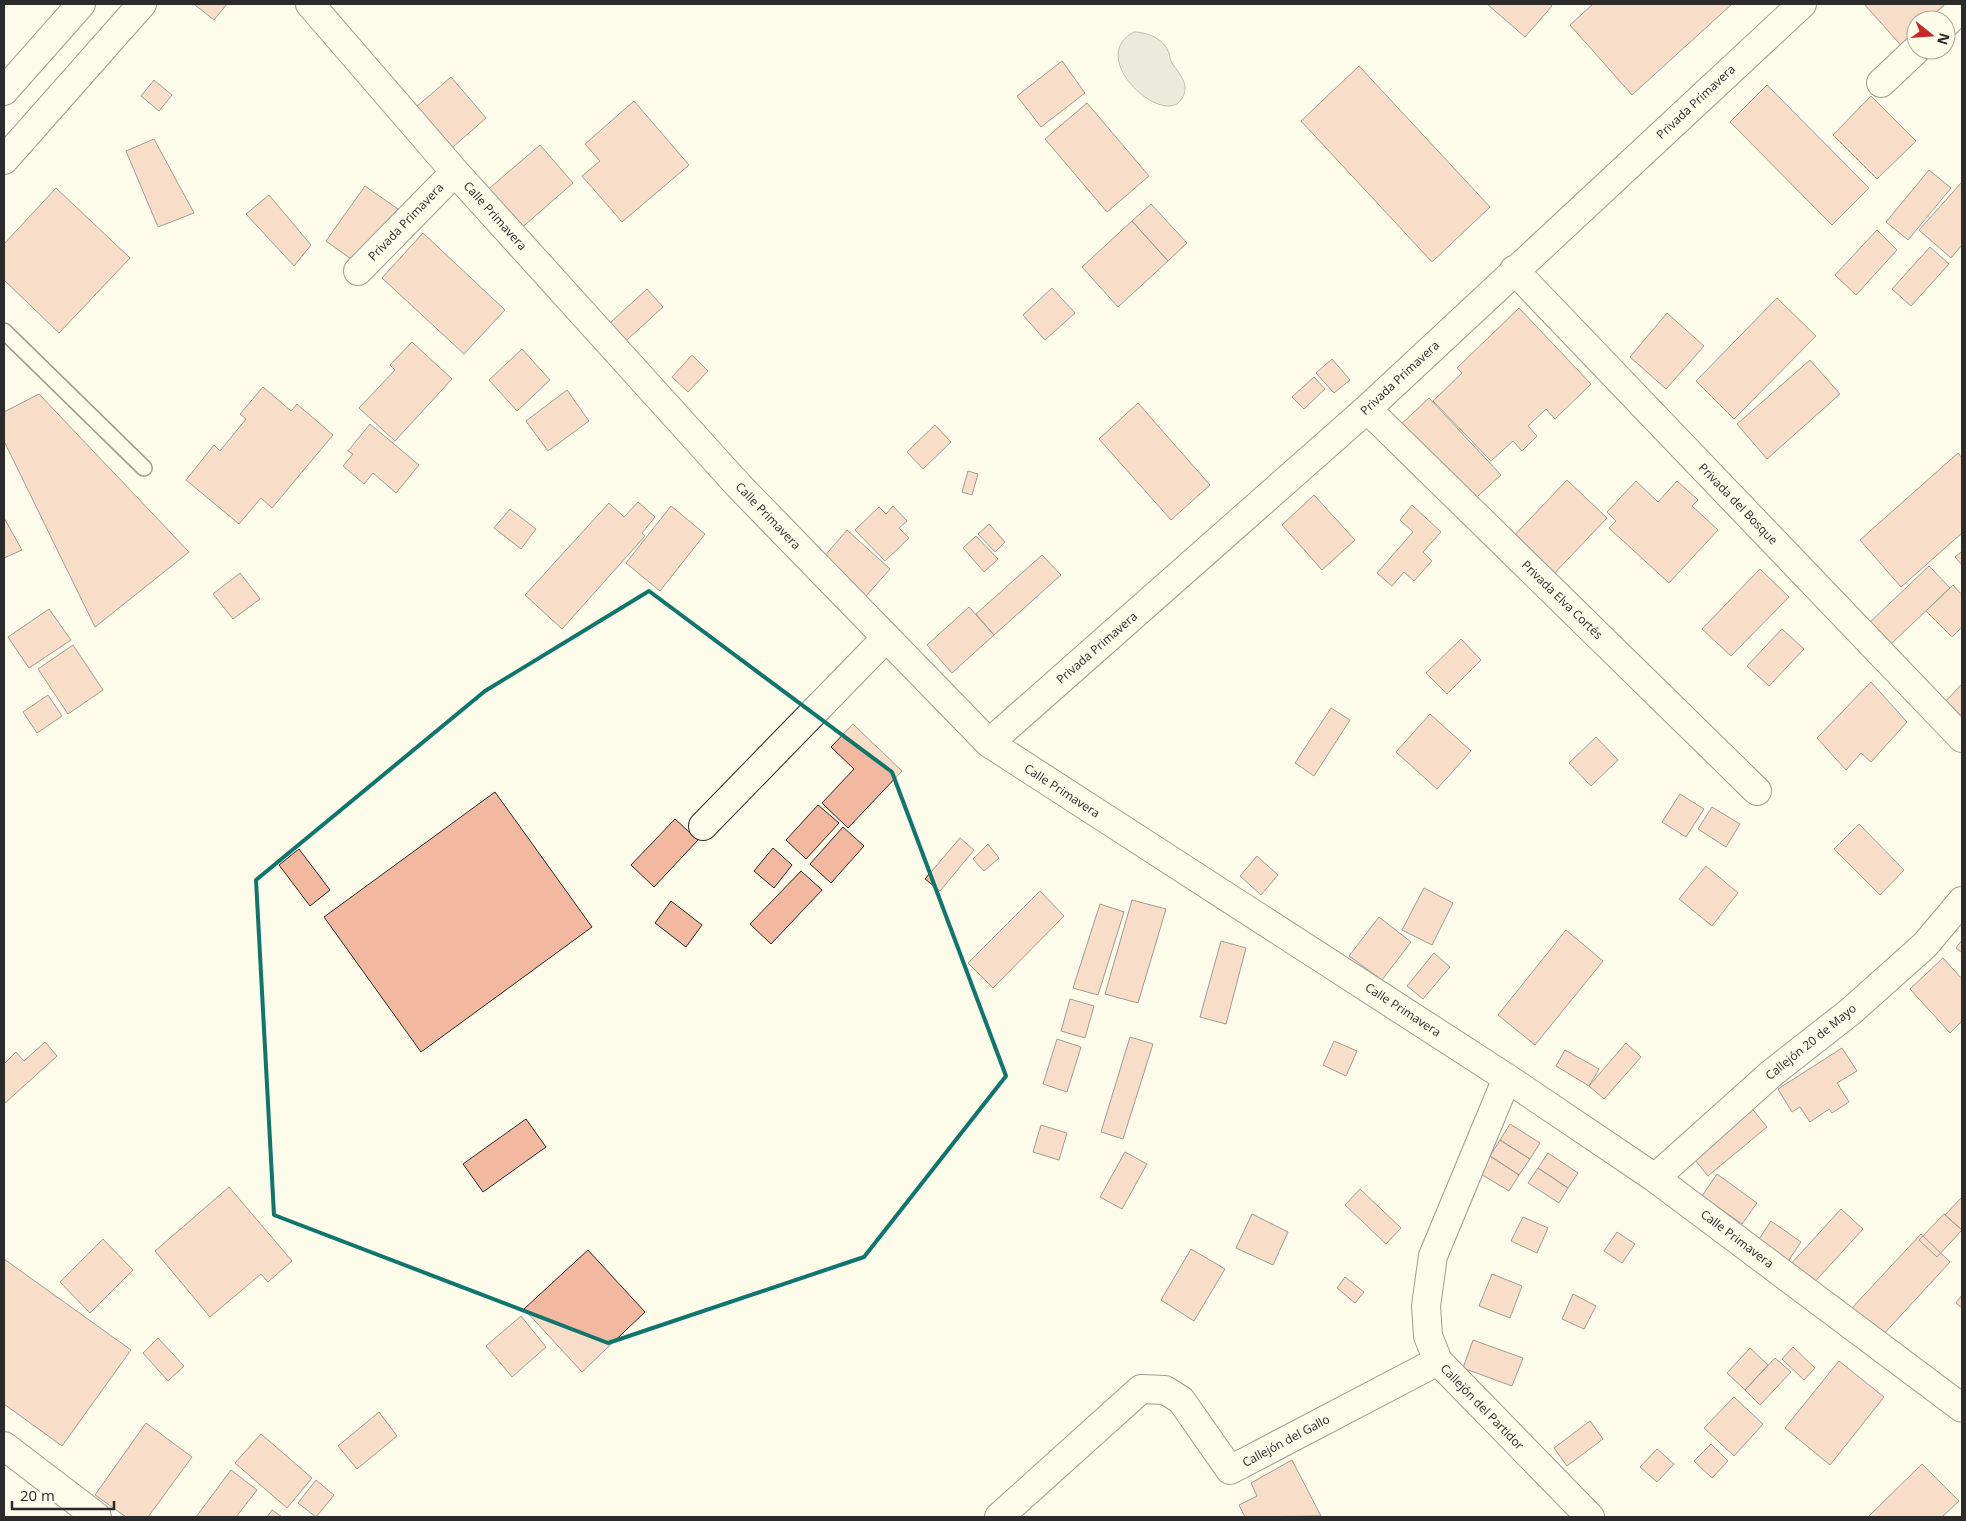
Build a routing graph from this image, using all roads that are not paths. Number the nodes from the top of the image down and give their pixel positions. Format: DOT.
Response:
graph roads {
  1 [pos="81,4"];
  2 [pos="142,4"];
  3 [pos="310,4"];
  4 [pos="1802,4"];
  5 [pos="1906,59"];
  6 [pos="1881,82"];
  7 [pos="4,91"];
  8 [pos="4,160"];
  9 [pos="455,172"];
  10 [pos="1514,270"];
  11 [pos="358,271"];
  12 [pos="4,331"];
  13 [pos="1368,409"];
  14 [pos="144,468"];
  15 [pos="886,639"];
  16 [pos="1962,738"];
  17 [pos="989,744"];
  18 [pos="1757,791"];
  19 [pos="703,826"];
  20 [pos="1962,901"];
  21 [pos="1507,1078"];
  22 [pos="1655,1178"];
  23 [pos="1438,1360"];
  24 [pos="1962,1408"];
  25 [pos="4,1446"];
  26 [pos="97,1517"];
  27 [pos="999,1517"];
  28 [pos="1590,1517"];
  1 -- 7 [label="street"];
  2 -- 8 [label="street"];
  3 -- 9 [label="street, Calle Primavera"];
  4 -- 10 [label="street, Privada Primavera"];
  5 -- 6 [label="street"];
  9 -- 11 [label="street, Privada Primavera"];
  9 -- 15 [label="street, Calle Primavera"];
  10 -- 13 [label="street, Privada Primavera"];
  10 -- 16 [label="street, Privada del Bosque"];
  12 -- 14 [label="lane"];
  13 -- 17 [label="street, Privada Primavera"];
  13 -- 18 [label="street, Privada Elva Cortés"];
  15 -- 17 [label="street, Calle Primavera"];
  15 -- 19 [label="street"];
  17 -- 21 [label="street, Calle Primavera"];
  20 -- 22 [label="street, Callejón 20 de Mayo"];
  21 -- 22 [label="street, Calle Primavera"];
  21 -- 23 [label="street, Callejón del Partidor"];
  22 -- 24 [label="street, Calle Primavera"];
  23 -- 27 [label="street, Callejón del Gallo"];
  23 -- 28 [label="street, Callejón del Partidor"];
  25 -- 26 [label="street"];
}
